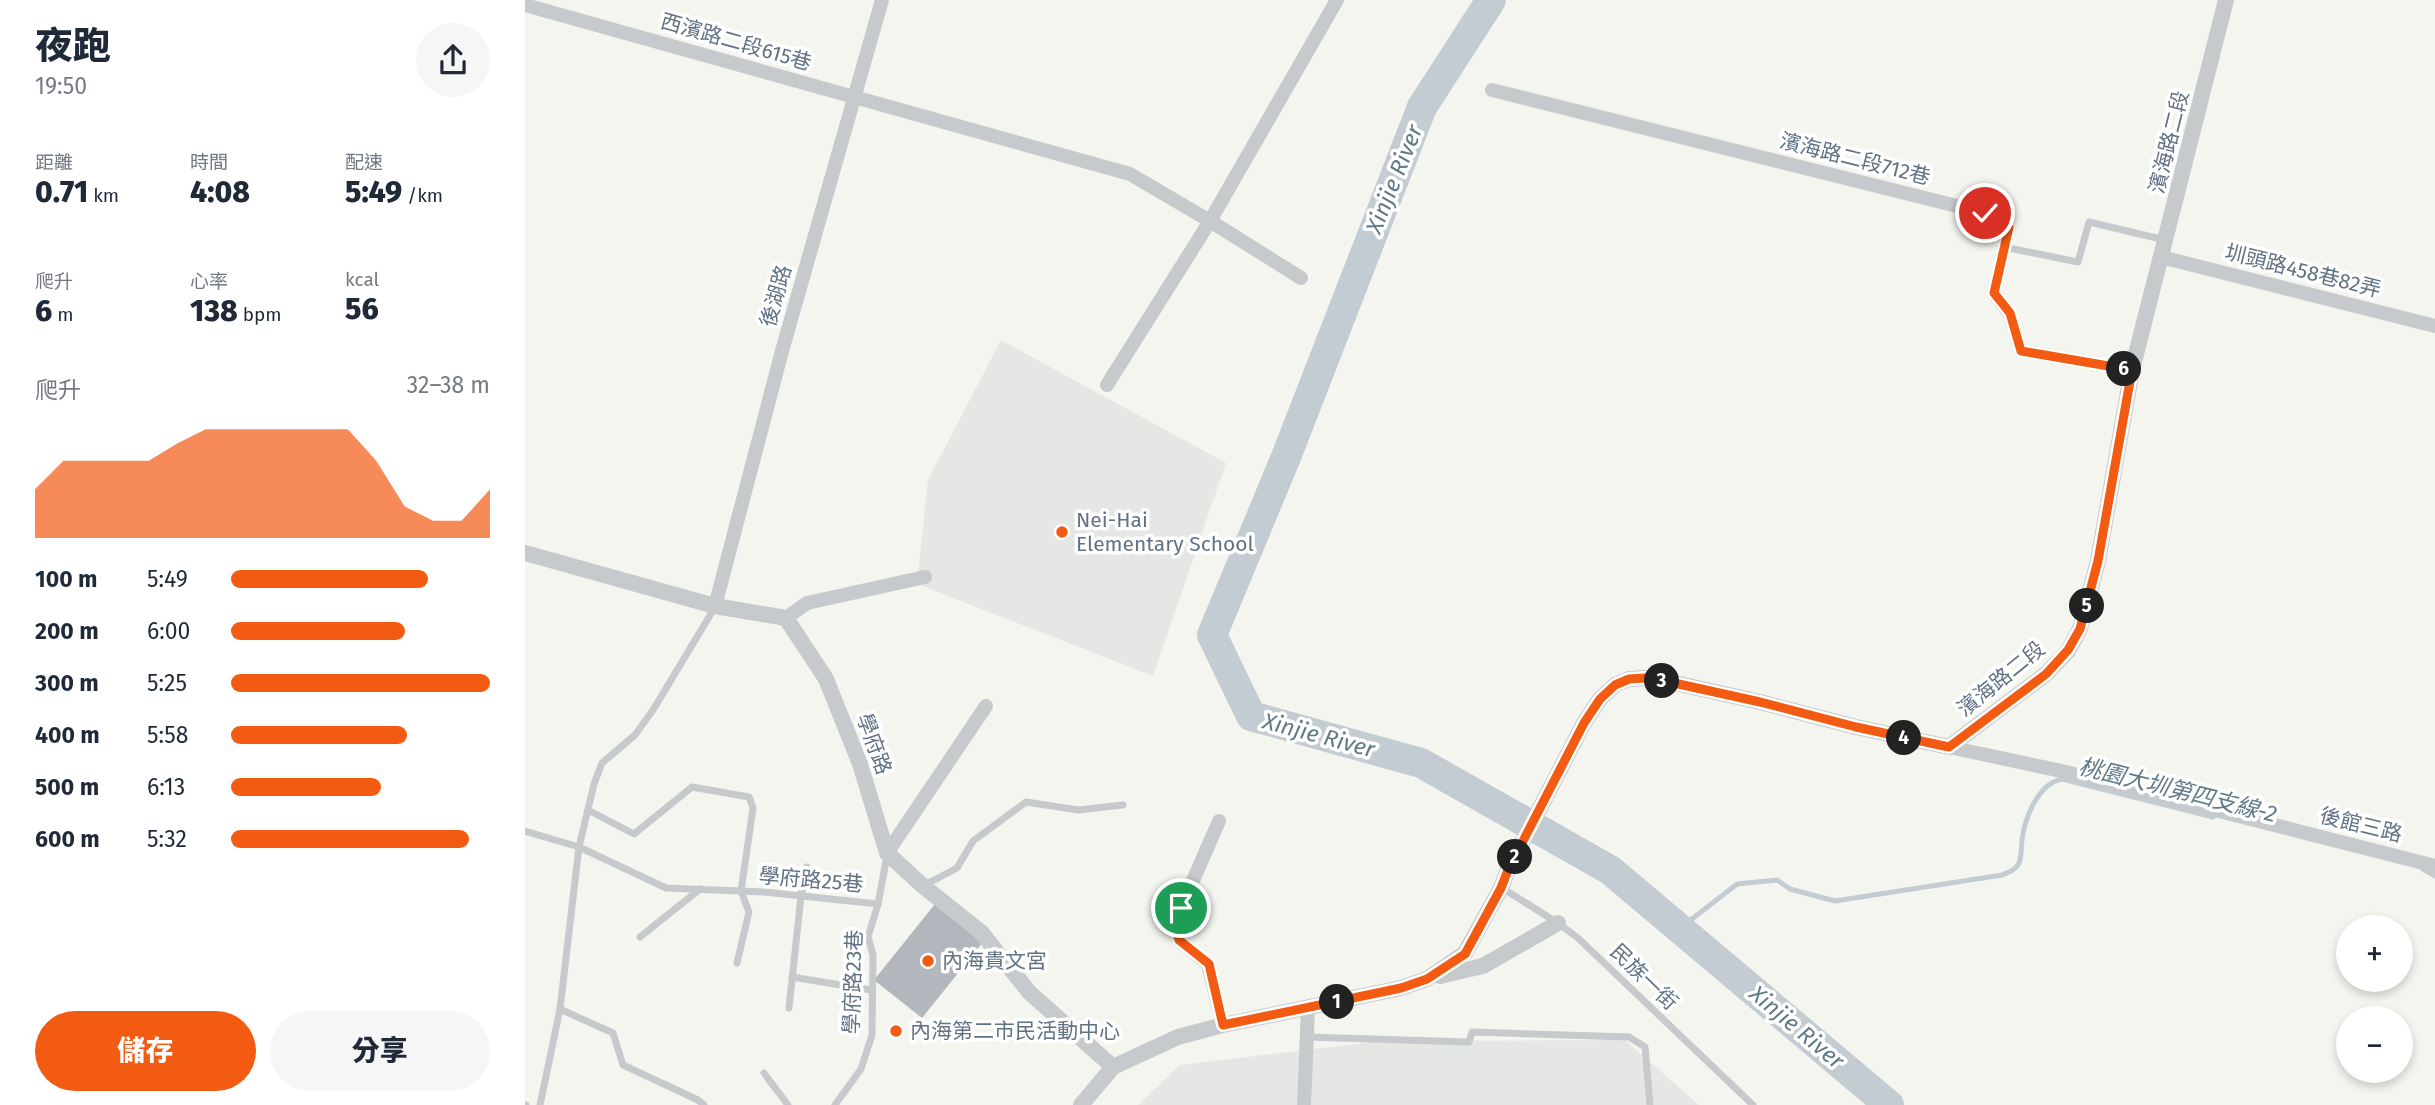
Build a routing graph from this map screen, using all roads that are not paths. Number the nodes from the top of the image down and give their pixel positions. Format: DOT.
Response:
graph roads {
  1 [pos="882,0"];
  2 [pos="1337,0"];
  3 [pos="2226,0"];
  4 [pos="525,5"];
  5 [pos="1492,90"];
  6 [pos="855,97"];
  7 [pos="1210,221"];
  8 [pos="2166,240"];
  9 [pos="2004,247"];
  10 [pos="2161,257"];
  11 [pos="1301,278"];
  12 [pos="2435,326"];
  13 [pos="2132,370"];
  14 [pos="1107,385"];
  15 [pos="525,553"];
  16 [pos="925,577"];
  17 [pos="715,606"];
  18 [pos="786,618"];
  19 [pos="986,706"];
  20 [pos="1949,747"];
  21 [pos="1123,805"];
  22 [pos="588,810"];
  23 [pos="1219,821"];
  24 [pos="525,831"];
  25 [pos="579,846"];
  26 [pos="887,853"];
  27 [pos="2435,866"];
  28 [pos="807,867"];
  29 [pos="923,886"];
  30 [pos="1501,888"];
  31 [pos="699,890"];
  32 [pos="741,891"];
  33 [pos="801,896"];
  34 [pos="878,904"];
  35 [pos="1558,923"];
  36 [pos="640,937"];
  37 [pos="737,963"];
  38 [pos="792,977"];
  39 [pos="1427,979"];
  40 [pos="871,990"];
  41 [pos="1308,1008"];
  42 [pos="560,1009"];
  43 [pos="789,1009"];
  44 [pos="1223,1025"];
  45 [pos="1307,1037"];
  46 [pos="1113,1068"];
  47 [pos="764,1073"];
  48 [pos="540,1105"];
  49 [pos="704,1105"];
  50 [pos="788,1105"];
  51 [pos="835,1105"];
  52 [pos="1081,1105"];
  53 [pos="1304,1105"];
  54 [pos="1650,1105"];
  55 [pos="1753,1105"];
  1 -- 6 [label="street, 後湖路"];
  2 -- 7 [label="street"];
  3 -- 8 [label="street, 濱海路二段"];
  4 -- 6 [label="street, 西濱路二段615巷"];
  5 -- 9 [label="street, 濱海路二段712巷"];
  6 -- 7 [label="street, 西濱路二段615巷"];
  6 -- 17 [label="street, 後湖路"];
  7 -- 11 [label="street, 西濱路二段615巷"];
  7 -- 14 [label="street"];
  8 -- 9 [label="lane"];
  8 -- 10 [label="street, 濱海路二段"];
  9 -- 13 [label="street, 濱海路二段712巷"];
  10 -- 12 [label="street, 圳頭路458巷82弄"];
  10 -- 13 [label="street, 濱海路二段"];
  13 -- 20 [label="street, 濱海路二段"];
  15 -- 17 [label="street"];
  16 -- 18 [label="street"];
  17 -- 18 [label="street"];
  17 -- 22 [label="lane"];
  18 -- 26 [label="street, 學府路"];
  19 -- 26 [label="street"];
  20 -- 27 [label="street, 後館三路"];
  20 -- 30 [label="street, 濱海路二段"];
  21 -- 29 [label="lane"];
  22 -- 25 [label="lane"];
  22 -- 32 [label="lane"];
  23 -- 44 [label="street"];
  24 -- 25 [label="lane"];
  25 -- 31 [label="lane"];
  25 -- 42 [label="lane"];
  26 -- 29 [label="street"];
  26 -- 34 [label="lane, 學府路23巷"];
  28 -- 33 [label="lane"];
  29 -- 46 [label="street"];
  30 -- 35 [label="lane, 民族一街"];
  30 -- 39 [label="street, 濱海路二段"];
  31 -- 32 [label="lane"];
  31 -- 36 [label="lane"];
  32 -- 33 [label="lane, 學府路25巷"];
  32 -- 37 [label="lane"];
  33 -- 34 [label="lane, 學府路25巷"];
  33 -- 38 [label="lane"];
  34 -- 40 [label="lane, 學府路23巷"];
  35 -- 39 [label="street"];
  35 -- 55 [label="lane, 民族一街"];
  38 -- 40 [label="lane"];
  38 -- 43 [label="lane"];
  39 -- 41 [label="street"];
  40 -- 51 [label="lane, 學府路23巷"];
  41 -- 44 [label="street"];
  41 -- 45 [label="street"];
  42 -- 48 [label="lane"];
  42 -- 49 [label="lane"];
  44 -- 46 [label="street"];
  45 -- 53 [label="street"];
  45 -- 54 [label="lane"];
  46 -- 52 [label="street"];
  47 -- 50 [label="lane"];
}
